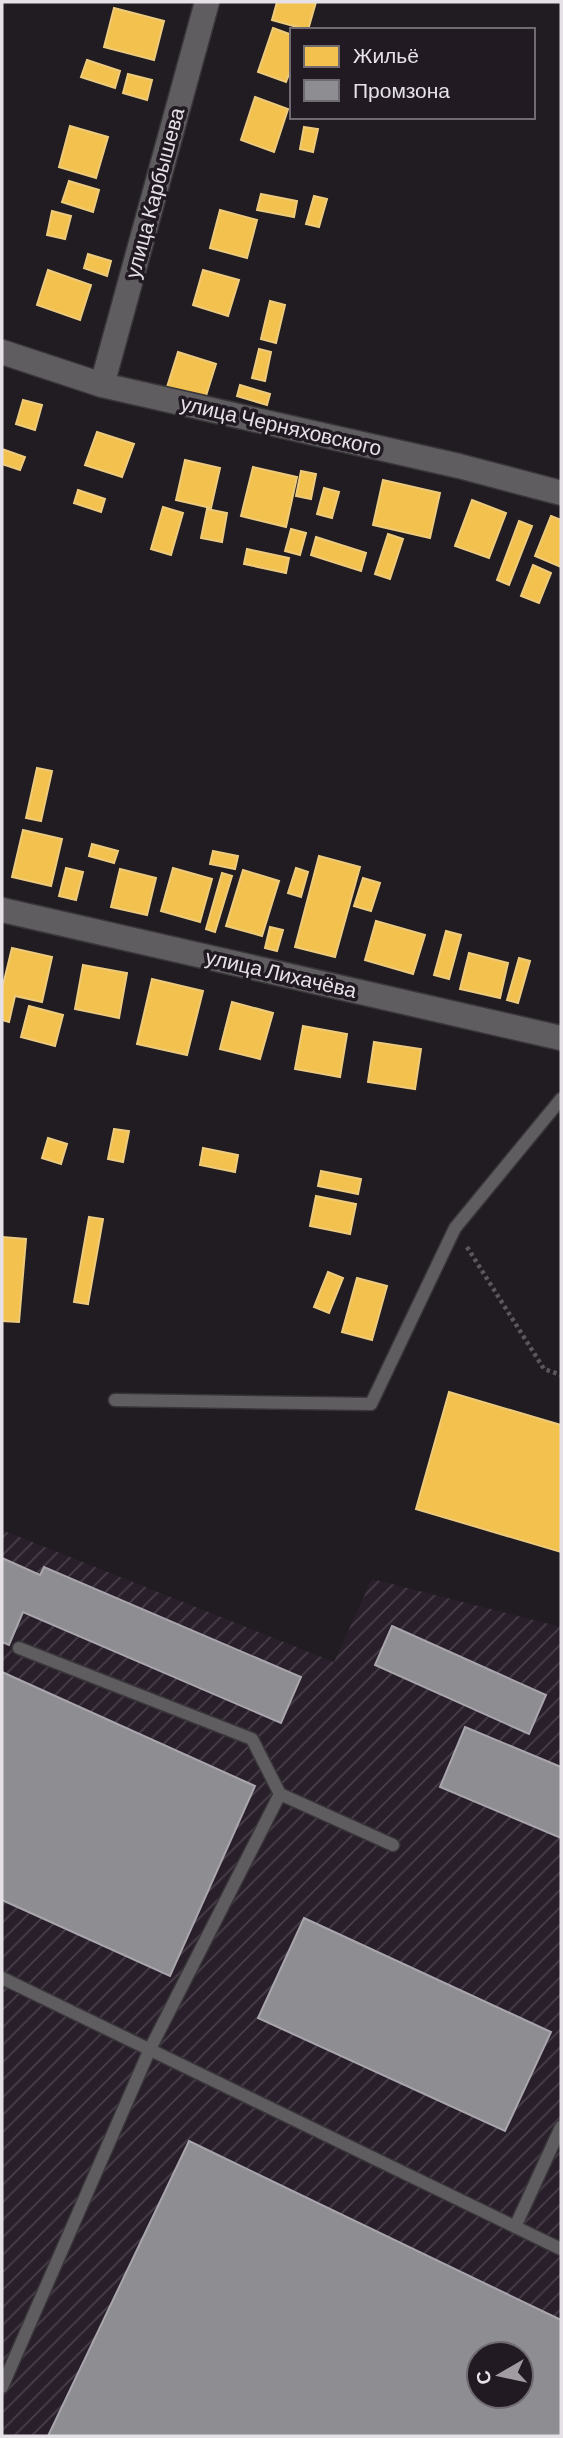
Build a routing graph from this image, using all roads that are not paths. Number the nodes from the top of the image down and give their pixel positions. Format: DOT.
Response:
graph roads {
  1 [pos="207,2"];
  2 [pos="2,352"];
  3 [pos="102,385"];
  4 [pos="561,493"];
  5 [pos="2,910"];
  6 [pos="561,1038"];
  7 [pos="561,1099"];
  8 [pos="115,1400"];
  9 [pos="19,1648"];
  10 [pos="280,1794"];
  11 [pos="393,1846"];
  12 [pos="2,1978"];
  13 [pos="150,2049"];
  14 [pos="561,2127"];
  15 [pos="515,2227"];
  16 [pos="561,2249"];
  17 [pos="2,2387"];
  1 -- 3 [label="street, улица Карбышева"];
  2 -- 3 [label="street, улица Черняховского"];
  3 -- 4 [label="street, улица Черняховского"];
  5 -- 6 [label="street, улица Лихачёва"];
  7 -- 8 [label="lane"];
  9 -- 10 [label="lane"];
  10 -- 11 [label="lane"];
  10 -- 13 [label="lane"];
  12 -- 13 [label="lane"];
  13 -- 15 [label="lane"];
  13 -- 17 [label="lane"];
  14 -- 15 [label="lane"];
  15 -- 16 [label="lane"];
}
